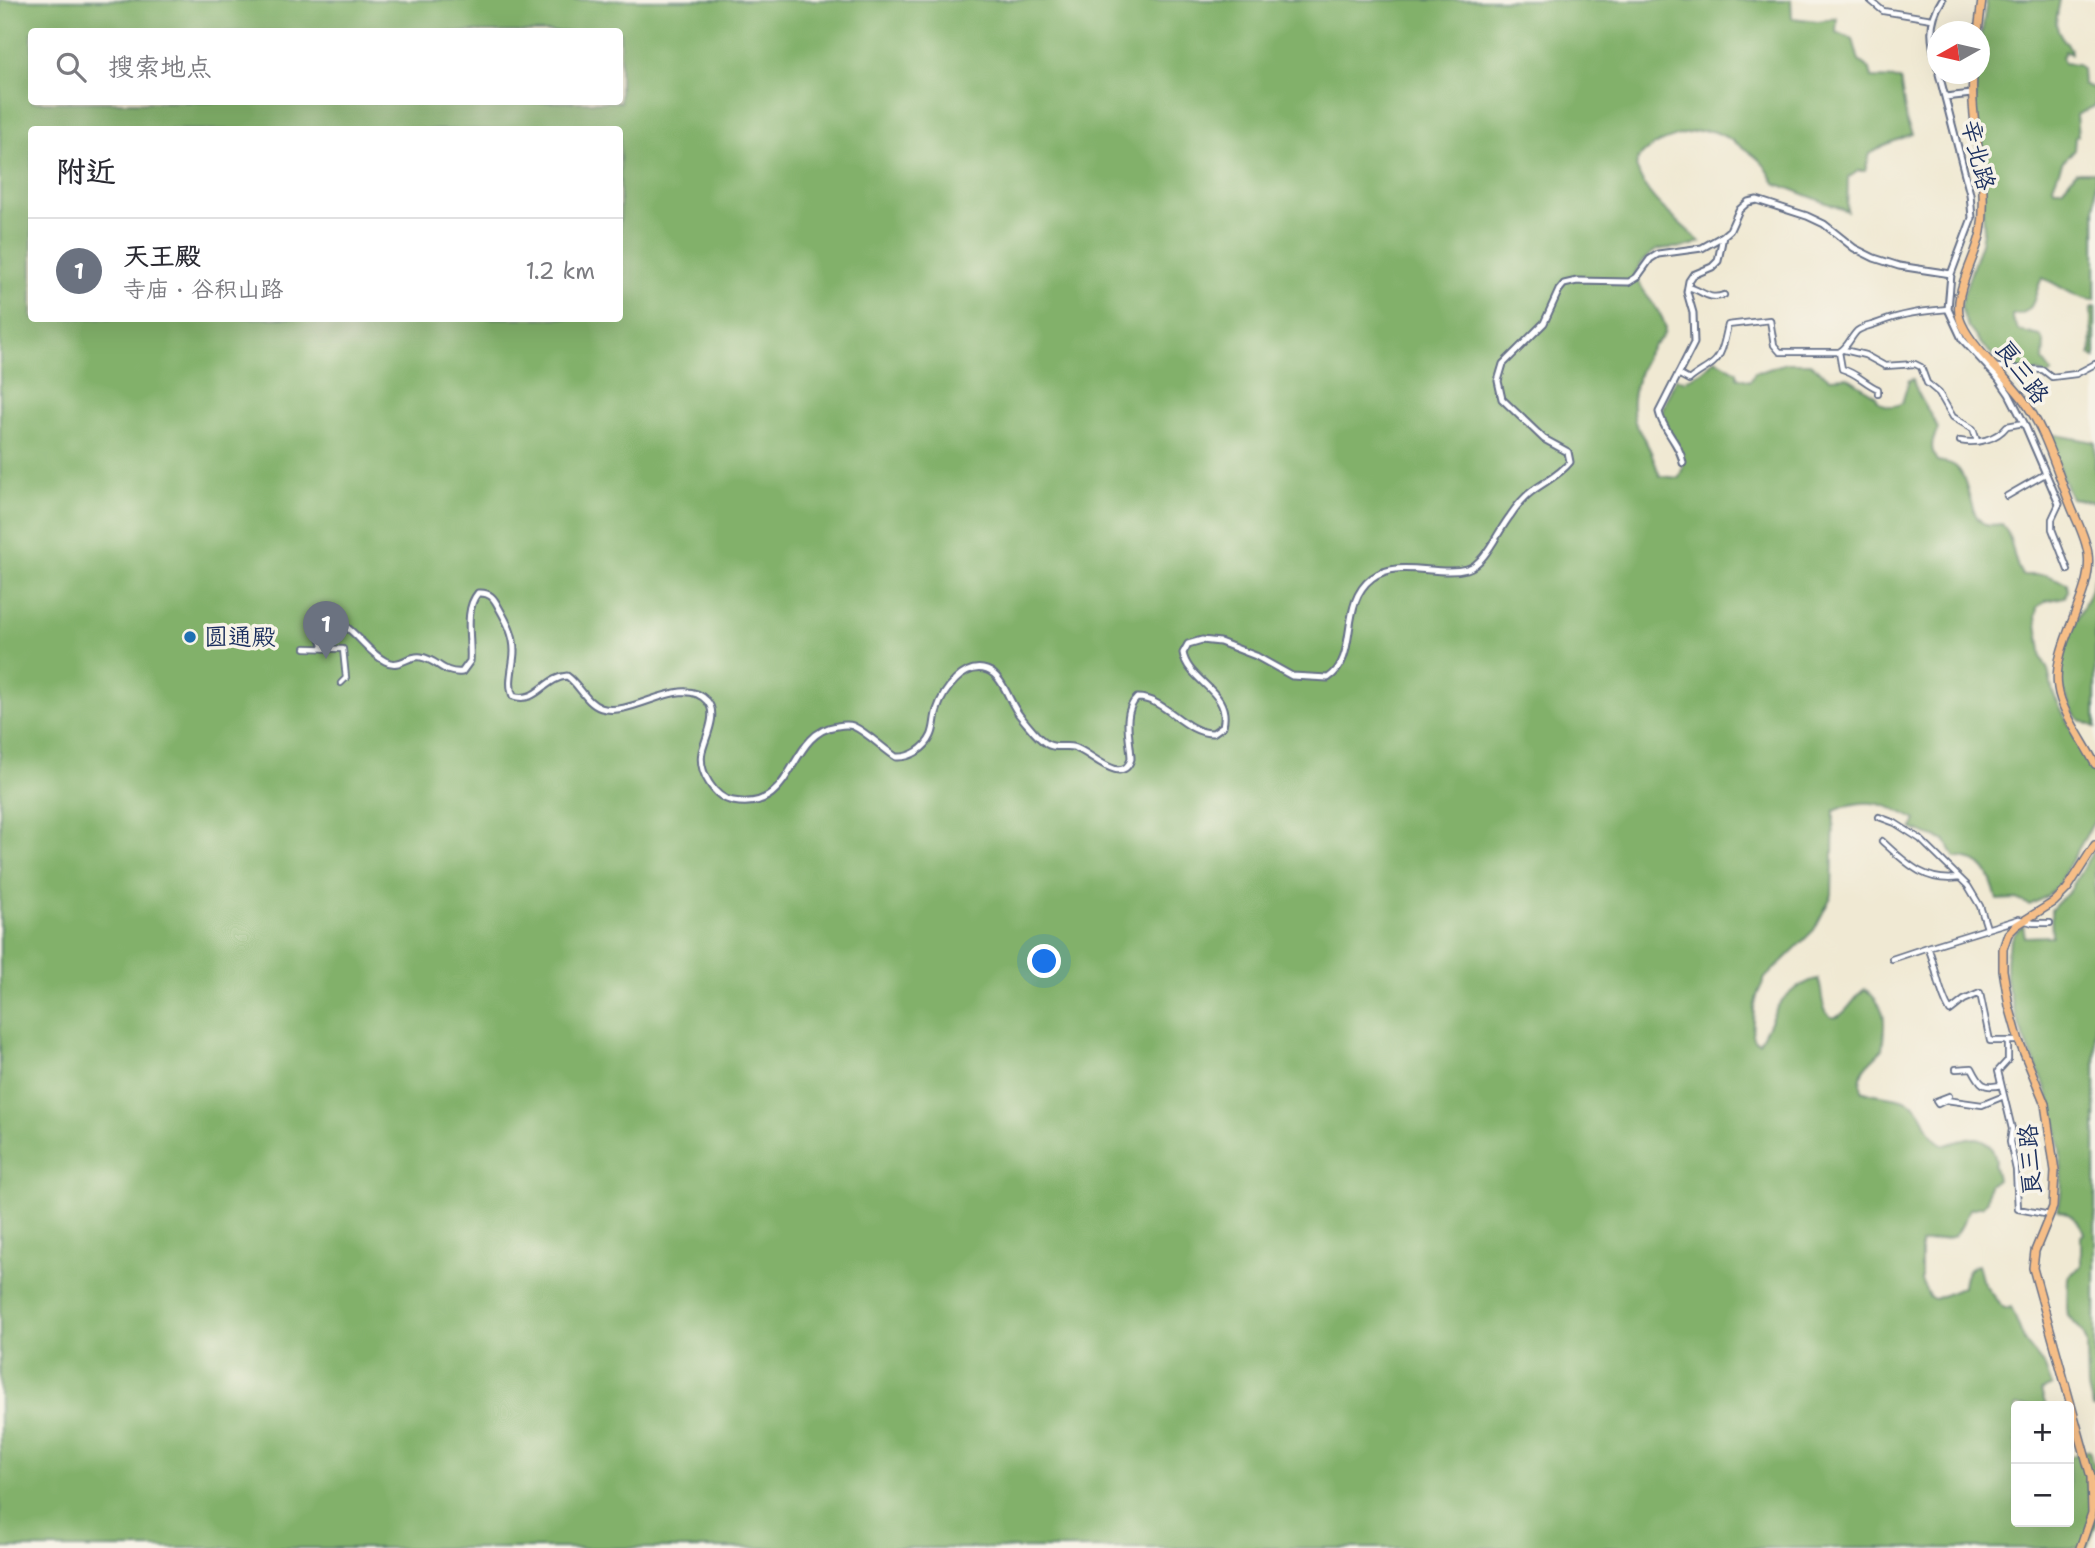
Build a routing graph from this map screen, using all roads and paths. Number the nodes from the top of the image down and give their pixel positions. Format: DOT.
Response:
graph roads {
  1 [pos="1870,0"];
  2 [pos="1942,0"];
  3 [pos="1982,0"];
  4 [pos="1933,19"];
  5 [pos="1979,21"];
  6 [pos="1942,84"];
  7 [pos="1972,84"];
  8 [pos="1972,94"];
  9 [pos="1945,97"];
  10 [pos="1723,236"];
  11 [pos="1951,274"];
  12 [pos="1688,287"];
  13 [pos="1724,295"];
  14 [pos="1948,309"];
  15 [pos="1842,351"];
  16 [pos="2095,364"];
  17 [pos="1997,368"];
  18 [pos="1678,374"];
  19 [pos="1878,394"];
  20 [pos="2024,423"];
  21 [pos="1961,441"];
  22 [pos="1977,441"];
  23 [pos="1683,463"];
  24 [pos="2045,474"];
  25 [pos="2007,496"];
  26 [pos="2059,505"];
  27 [pos="2068,570"];
  28 [pos="305,648"];
  29 [pos="324,648"];
  30 [pos="341,683"];
  31 [pos="2095,764"];
  32 [pos="1879,817"];
  33 [pos="1882,841"];
  34 [pos="2095,845"];
  35 [pos="1960,878"];
  36 [pos="2024,919"];
  37 [pos="2050,923"];
  38 [pos="1987,928"];
  39 [pos="1928,947"];
  40 [pos="1892,959"];
  41 [pos="2008,1041"];
  42 [pos="2020,1041"];
  43 [pos="1956,1069"];
  44 [pos="2001,1085"];
  45 [pos="1949,1096"];
  46 [pos="2004,1096"];
  47 [pos="2049,1215"];
  48 [pos="2080,1548"];
  1 -- 4 [label="street"];
  2 -- 4 [label="street"];
  3 -- 5 [label="main road"];
  6 -- 9 [label="street, 辛北路"];
  7 -- 8 [label="main road, 良三路"];
  8 -- 9 [label="street"];
  8 -- 17 [label="main road, 良三路"];
  9 -- 11 [label="street, 辛北路"];
  10 -- 11 [label="street"];
  10 -- 12 [label="street"];
  10 -- 29 [label="street"];
  11 -- 14 [label="street, 辛北路"];
  12 -- 13 [label="street"];
  12 -- 18 [label="street"];
  14 -- 15 [label="street"];
  14 -- 20 [label="street"];
  15 -- 18 [label="street"];
  15 -- 19 [label="street"];
  15 -- 22 [label="street"];
  16 -- 17 [label="street"];
  17 -- 31 [label="main road, 良三路"];
  18 -- 23 [label="street"];
  20 -- 22 [label="street"];
  20 -- 24 [label="street"];
  21 -- 22 [label="street"];
  24 -- 25 [label="street"];
  24 -- 26 [label="street"];
  26 -- 27 [label="street"];
  28 -- 29 [label="street"];
  29 -- 30 [label="street"];
  32 -- 35 [label="street"];
  33 -- 35 [label="street"];
  34 -- 36 [label="main road, 良三路"];
  35 -- 38 [label="street"];
  36 -- 37 [label="street"];
  36 -- 38 [label="street"];
  36 -- 42 [label="main road, 良三路"];
  38 -- 39 [label="street"];
  39 -- 40 [label="street"];
  39 -- 41 [label="street"];
  41 -- 42 [label="street"];
  41 -- 44 [label="street"];
  42 -- 47 [label="main road, 良三路"];
  43 -- 44 [label="street"];
  44 -- 46 [label="street"];
  45 -- 46 [label="street"];
  46 -- 47 [label="street"];
  47 -- 48 [label="main road, 良三路"];
}
